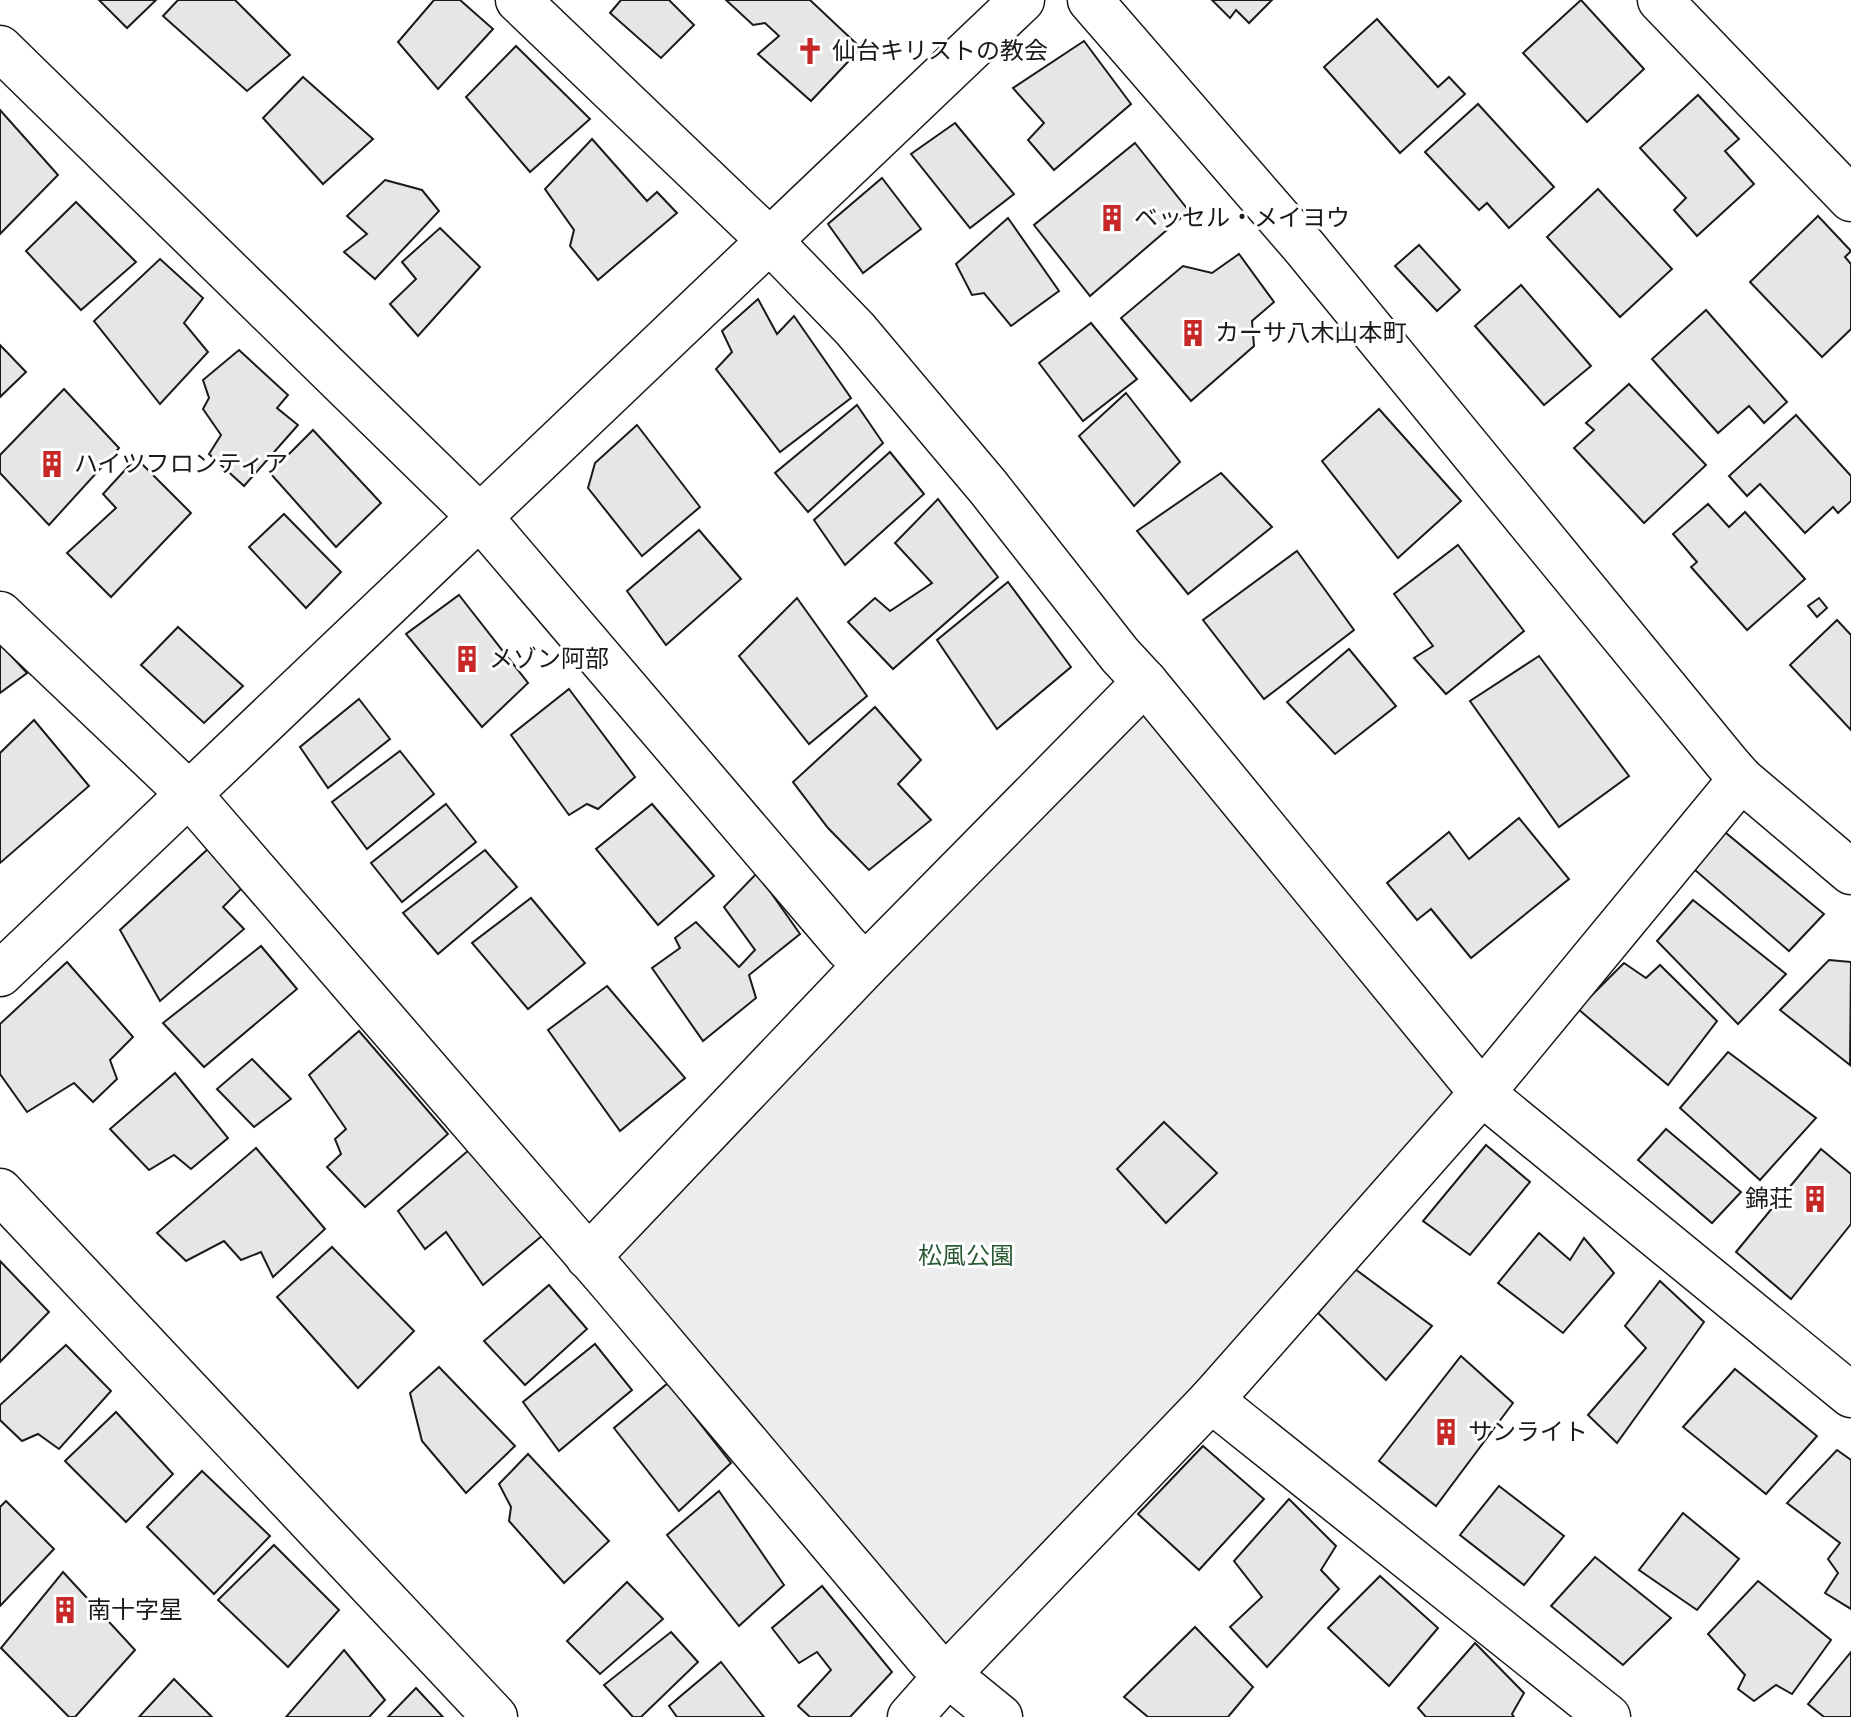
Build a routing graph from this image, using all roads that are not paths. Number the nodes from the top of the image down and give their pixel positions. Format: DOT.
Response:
graph roads {
  1 [pos="518,0"];
  2 [pos="1022,0"];
  3 [pos="1090,0"];
  4 [pos="1660,0"];
  5 [pos="0,48"];
  6 [pos="1851,199"];
  7 [pos="768,239"];
  8 [pos="479,516"];
  9 [pos="0,614"];
  10 [pos="1145,682"];
  11 [pos="1741,779"];
  12 [pos="188,793"];
  13 [pos="1851,872"];
  14 [pos="866,965"];
  15 [pos="0,974"];
  16 [pos="1482,1093"];
  17 [pos="0,1191"];
  18 [pos="588,1257"];
  19 [pos="1851,1395"];
  20 [pos="1211,1400"];
  21 [pos="948,1674"];
  22 [pos="495,1717"];
  23 [pos="910,1717"];
  24 [pos="1000,1717"];
  25 [pos="1608,1717"];
  1 -- 7 [label="street"];
  2 -- 7 [label="street"];
  3 -- 11 [label="street"];
  4 -- 6 [label="street"];
  5 -- 8 [label="street"];
  7 -- 8 [label="street"];
  7 -- 10 [label="street"];
  8 -- 12 [label="street"];
  8 -- 14 [label="street"];
  9 -- 12 [label="street"];
  10 -- 14 [label="street"];
  10 -- 16 [label="street"];
  11 -- 13 [label="street"];
  11 -- 16 [label="street"];
  12 -- 15 [label="street"];
  12 -- 18 [label="street"];
  14 -- 18 [label="street"];
  16 -- 19 [label="street"];
  16 -- 20 [label="street"];
  17 -- 22 [label="street"];
  18 -- 21 [label="street"];
  20 -- 21 [label="street"];
  20 -- 25 [label="street"];
  21 -- 23 [label="street"];
  21 -- 24 [label="street"];
}
